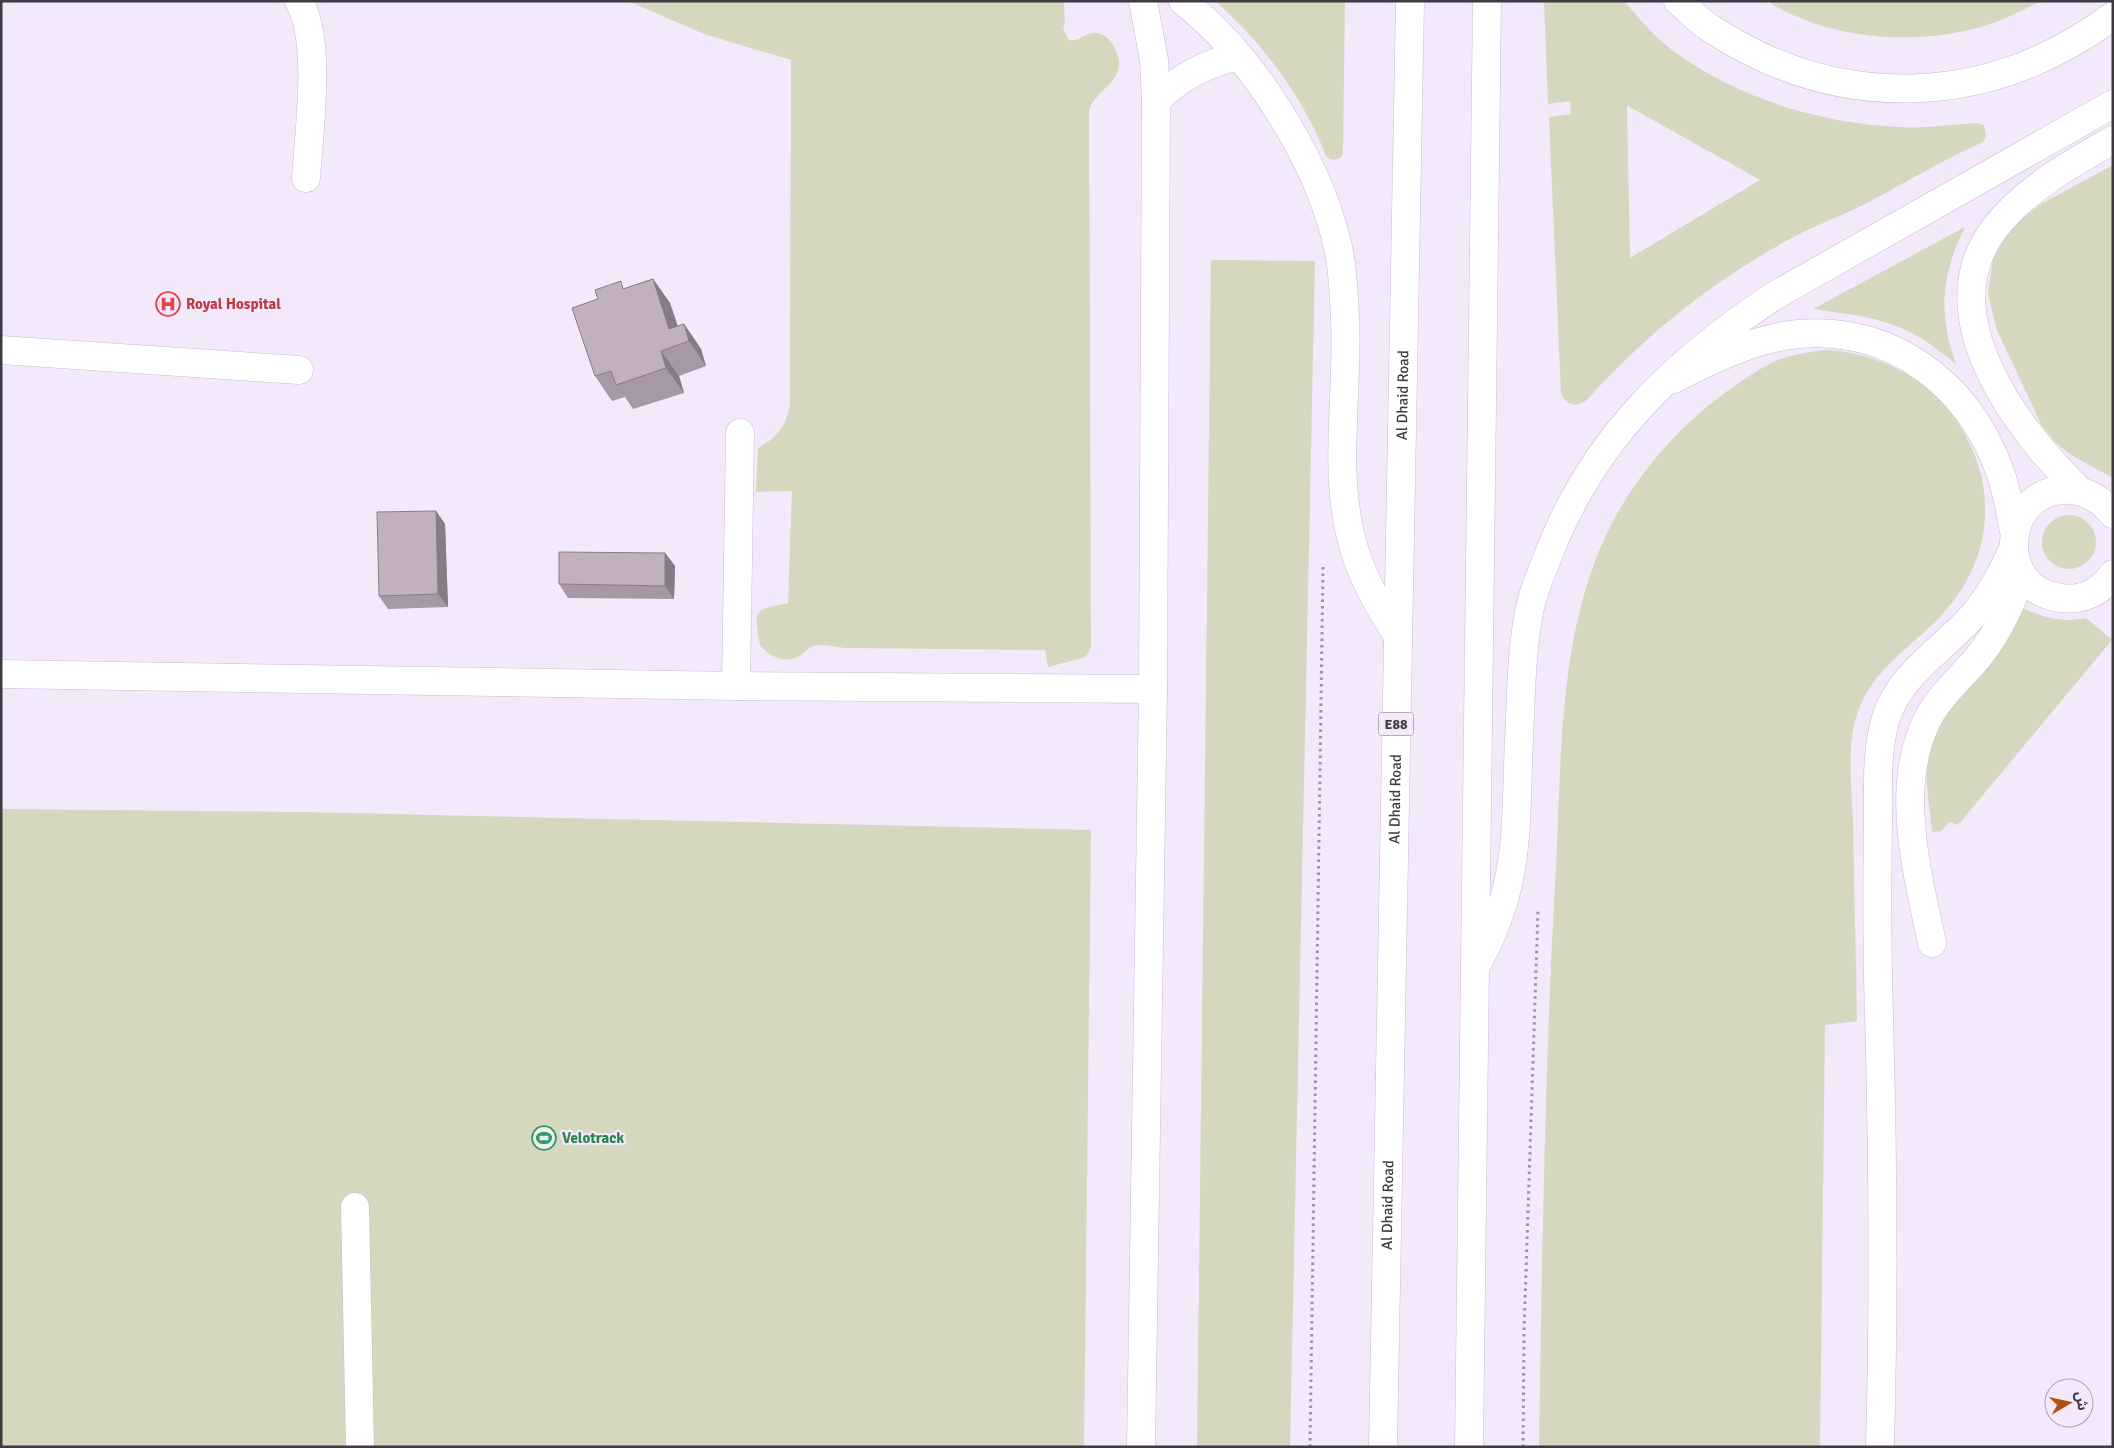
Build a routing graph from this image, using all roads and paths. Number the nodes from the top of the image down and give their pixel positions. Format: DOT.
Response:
graph roads {
  1 [pos="299,1"];
  2 [pos="1143,1"];
  3 [pos="1183,1"];
  4 [pos="1410,1"];
  5 [pos="1487,1"];
  6 [pos="1678,1"];
  7 [pos="2113,16"];
  8 [pos="1239,56"];
  9 [pos="1156,101"];
  10 [pos="2113,104"];
  11 [pos="2113,140"];
  12 [pos="306,178"];
  13 [pos="1,350"];
  14 [pos="299,370"];
  15 [pos="1655,389"];
  16 [pos="740,433"];
  17 [pos="2102,503"];
  18 [pos="2013,540"];
  19 [pos="1323,562"];
  20 [pos="2113,574"];
  21 [pos="2022,575"];
  22 [pos="1398,636"];
  23 [pos="1,674"];
  24 [pos="736,686"];
  25 [pos="1152,689"];
  26 [pos="1538,904"];
  27 [pos="1932,943"];
  28 [pos="1474,967"];
  29 [pos="355,1207"];
  30 [pos="360,1447"];
  31 [pos="1141,1447"];
  32 [pos="1310,1447"];
  33 [pos="1383,1447"];
  34 [pos="1469,1447"];
  35 [pos="1523,1447"];
  36 [pos="1880,1447"];
  1 -- 12 [label="main road"];
  2 -- 9 [label="main road"];
  3 -- 8 [label="main road"];
  4 -- 22 [label="main road, Al Dhaid Road / E88"];
  5 -- 28 [label="main road"];
  6 -- 7 [label="main road"];
  8 -- 9 [label="main road"];
  8 -- 22 [label="main road"];
  9 -- 25 [label="main road"];
  10 -- 15 [label="main road"];
  11 -- 17 [label="main road"];
  13 -- 14 [label="main road"];
  15 -- 18 [label="main road"];
  15 -- 28 [label="main road"];
  16 -- 24 [label="main road"];
  17 -- 18 [label="main road"];
  18 -- 21 [label="main road"];
  18 -- 36 [label="main road"];
  19 -- 32 [label="path"];
  20 -- 21 [label="main road"];
  21 -- 27 [label="main road"];
  22 -- 33 [label="main road, Al Dhaid Road / E88"];
  23 -- 24 [label="main road"];
  24 -- 25 [label="main road"];
  25 -- 31 [label="main road"];
  26 -- 35 [label="path"];
  28 -- 34 [label="main road"];
  29 -- 30 [label="main road"];
}
